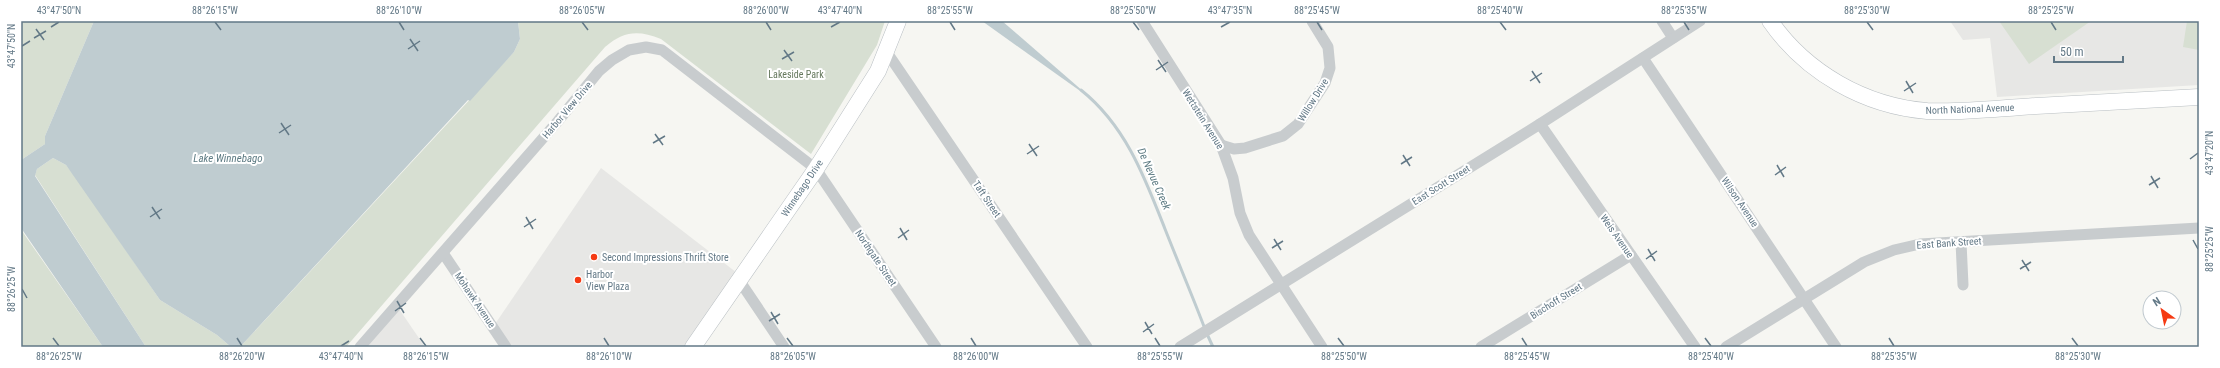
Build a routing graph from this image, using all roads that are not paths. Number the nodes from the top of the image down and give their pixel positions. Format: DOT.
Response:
graph roads {
  1 [pos="898,21"];
  2 [pos="1142,21"];
  3 [pos="1312,21"];
  4 [pos="1662,21"];
  5 [pos="1700,21"];
  6 [pos="1770,21"];
  7 [pos="1673,38"];
  8 [pos="886,51"];
  9 [pos="1643,58"];
  10 [pos="2199,97"];
  11 [pos="1540,124"];
  12 [pos="1221,145"];
  13 [pos="816,169"];
  14 [pos="2199,228"];
  15 [pos="1961,242"];
  16 [pos="443,253"];
  17 [pos="1631,255"];
  18 [pos="739,280"];
  19 [pos="1280,284"];
  20 [pos="1963,285"];
  21 [pos="1804,299"];
  22 [pos="360,347"];
  23 [pos="506,347"];
  24 [pos="693,347"];
  25 [pos="784,347"];
  26 [pos="936,347"];
  27 [pos="1087,347"];
  28 [pos="1180,347"];
  29 [pos="1322,347"];
  30 [pos="1481,347"];
  31 [pos="1695,347"];
  32 [pos="1726,347"];
  33 [pos="1836,347"];
  1 -- 8 [label="street, Winnebago Drive"];
  2 -- 12 [label="street, Wettstein Avenue"];
  3 -- 12 [label="street, Willow Drive"];
  4 -- 7 [label="street"];
  5 -- 7 [label="street, East Scott Street"];
  6 -- 10 [label="street, North National Avenue"];
  7 -- 9 [label="street, East Scott Street"];
  8 -- 13 [label="street, Winnebago Drive"];
  8 -- 27 [label="street, Taft Street"];
  9 -- 11 [label="street, East Scott Street"];
  9 -- 21 [label="street, Wilson Avenue"];
  11 -- 17 [label="street, Weis Avenue"];
  11 -- 19 [label="street, East Scott Street"];
  12 -- 19 [label="street, Wettstein Avenue"];
  13 -- 16 [label="street, Harbor View Drive"];
  13 -- 18 [label="street, Winnebago Drive"];
  13 -- 26 [label="street, Northgate Street"];
  14 -- 15 [label="street, East Bank Street"];
  15 -- 20 [label="street"];
  15 -- 21 [label="street, East Bank Street"];
  16 -- 22 [label="street, Harbor View Drive"];
  16 -- 23 [label="street, Mohawk Avenue"];
  17 -- 30 [label="street, Bischoff Street"];
  17 -- 31 [label="street, Weis Avenue"];
  18 -- 24 [label="street, Winnebago Drive"];
  18 -- 25 [label="street"];
  19 -- 28 [label="street, East Scott Street"];
  19 -- 29 [label="street, Wettstein Avenue"];
  21 -- 32 [label="street, East Bank Street"];
  21 -- 33 [label="street, Wilson Avenue"];
}
